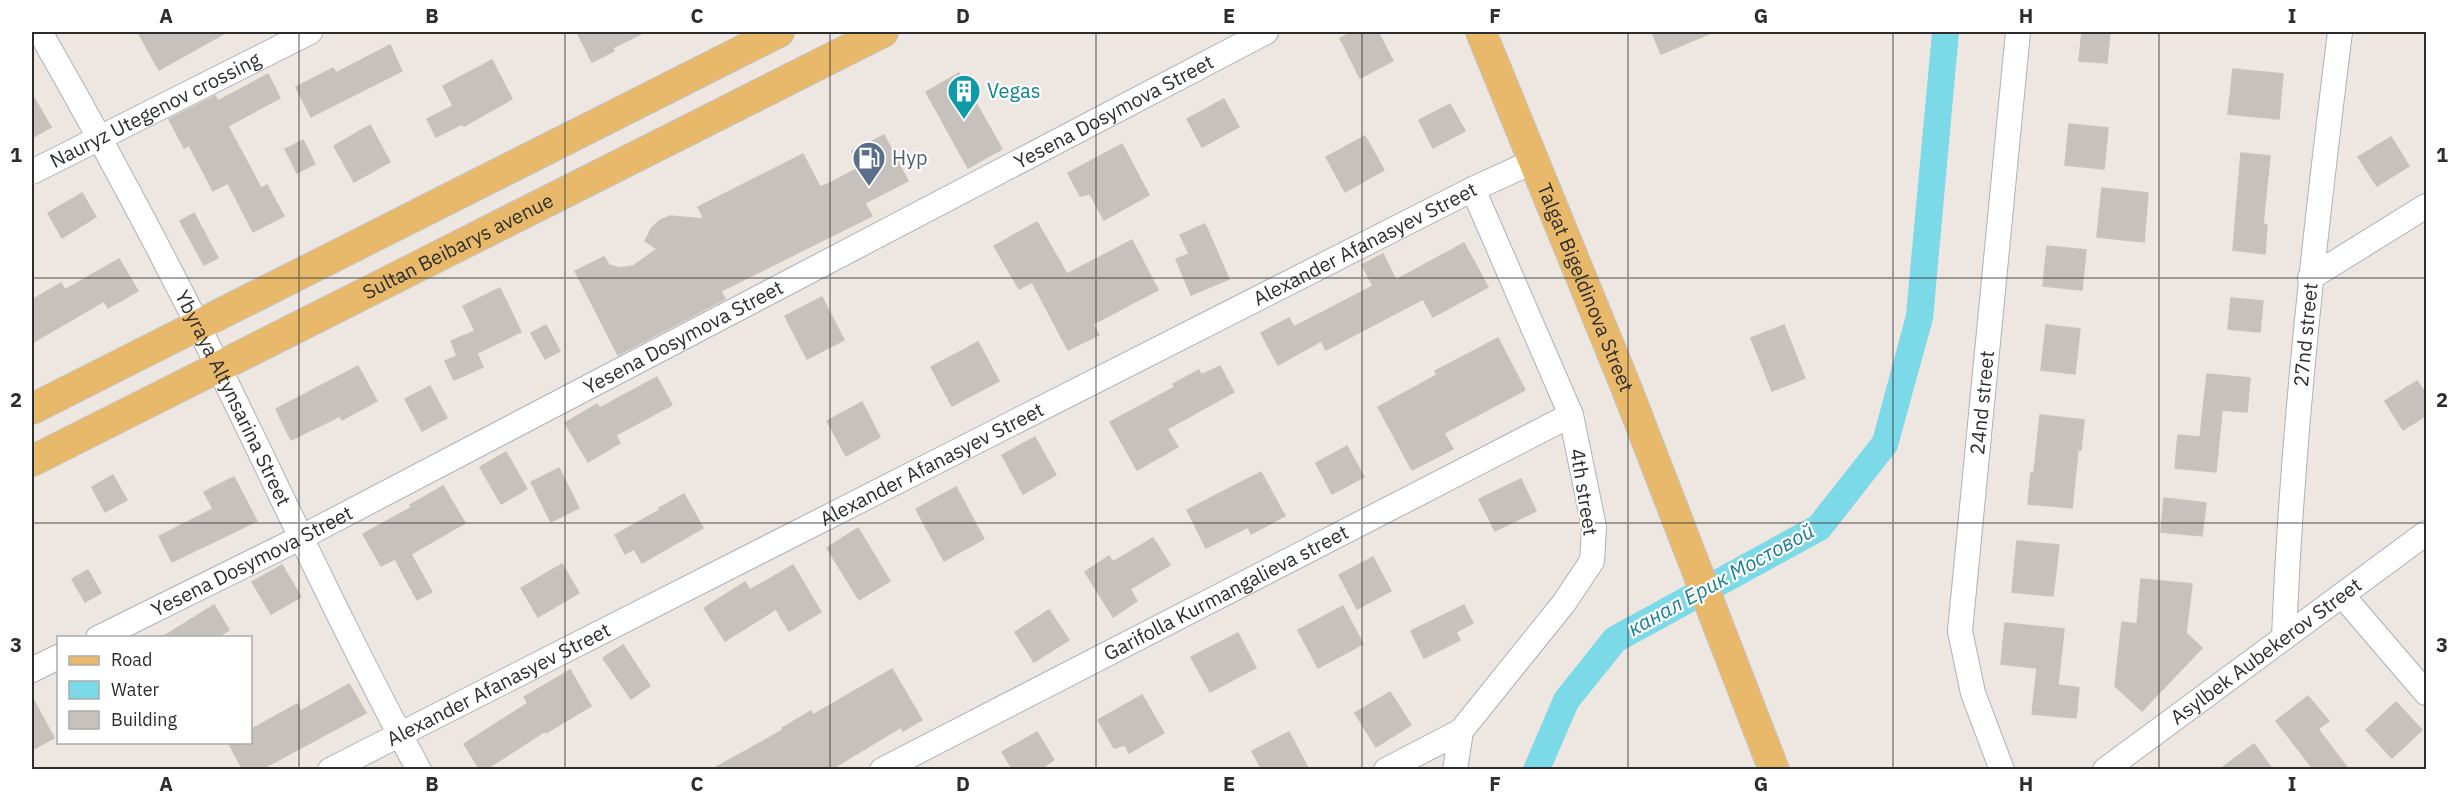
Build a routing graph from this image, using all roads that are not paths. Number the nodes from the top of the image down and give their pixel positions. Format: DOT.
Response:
graph roads {
  1 [pos="40,32"];
  2 [pos="310,32"];
  3 [pos="779,32"];
  4 [pos="883,32"];
  5 [pos="1266,32"];
  6 [pos="1481,32"];
  7 [pos="2018,32"];
  8 [pos="2340,32"];
  9 [pos="101,137"];
  10 [pos="1534,161"];
  11 [pos="32,172"];
  12 [pos="1473,189"];
  13 [pos="2427,206"];
  14 [pos="2310,278"];
  15 [pos="198,325"];
  16 [pos="219,367"];
  17 [pos="32,409"];
  18 [pos="1571,415"];
  19 [pos="32,461"];
  20 [pos="2427,533"];
  21 [pos="300,538"];
  22 [pos="2342,595"];
  23 [pos="102,636"];
  24 [pos="2284,638"];
  25 [pos="57,658"];
  26 [pos="32,670"];
  27 [pos="2427,693"];
  28 [pos="1461,731"];
  29 [pos="399,733"];
  30 [pos="330,770"];
  31 [pos="419,770"];
  32 [pos="882,770"];
  33 [pos="1386,770"];
  34 [pos="1455,770"];
  35 [pos="1774,770"];
  36 [pos="2002,770"];
  37 [pos="2105,770"];
  1 -- 9 [label="street, Ybyraya Altynsarina Street"];
  2 -- 9 [label="street, Nauryz Utegenov crossing"];
  3 -- 15 [label="main road"];
  4 -- 16 [label="main road, Sultan Beibarys avenue"];
  5 -- 21 [label="street, Yesena Dosymova Street"];
  6 -- 10 [label="main road, Talgat Bigeldinova Street"];
  7 -- 36 [label="street, 24nd street"];
  8 -- 14 [label="street, 27nd street"];
  9 -- 11 [label="street, Nauryz Utegenov crossing"];
  9 -- 15 [label="street, Ybyraya Altynsarina Street"];
  10 -- 12 [label="street, Alexander Afanasyev Street"];
  10 -- 35 [label="main road, Talgat Bigeldinova Street"];
  12 -- 18 [label="street, 4th street"];
  12 -- 29 [label="street, Alexander Afanasyev Street"];
  13 -- 14 [label="street"];
  14 -- 24 [label="street, 27nd street"];
  15 -- 16 [label="street, Ybyraya Altynsarina Street"];
  15 -- 17 [label="main road"];
  16 -- 19 [label="main road, Sultan Beibarys avenue"];
  16 -- 21 [label="street, Ybyraya Altynsarina Street"];
  18 -- 28 [label="street, 4th street"];
  18 -- 32 [label="street, Garifolla Kurmangalieva street"];
  20 -- 22 [label="street, Asylbek Aubekerov Street"];
  21 -- 23 [label="street, Yesena Dosymova Street"];
  21 -- 29 [label="street, Ybyraya Altynsarina Street"];
  22 -- 24 [label="street, Asylbek Aubekerov Street"];
  22 -- 27 [label="street"];
  24 -- 37 [label="street, Asylbek Aubekerov Street"];
  25 -- 26 [label="street"];
  28 -- 33 [label="street"];
  28 -- 34 [label="street"];
  29 -- 30 [label="street, Alexander Afanasyev Street"];
  29 -- 31 [label="street, Ybyraya Altynsarina Street"];
}
